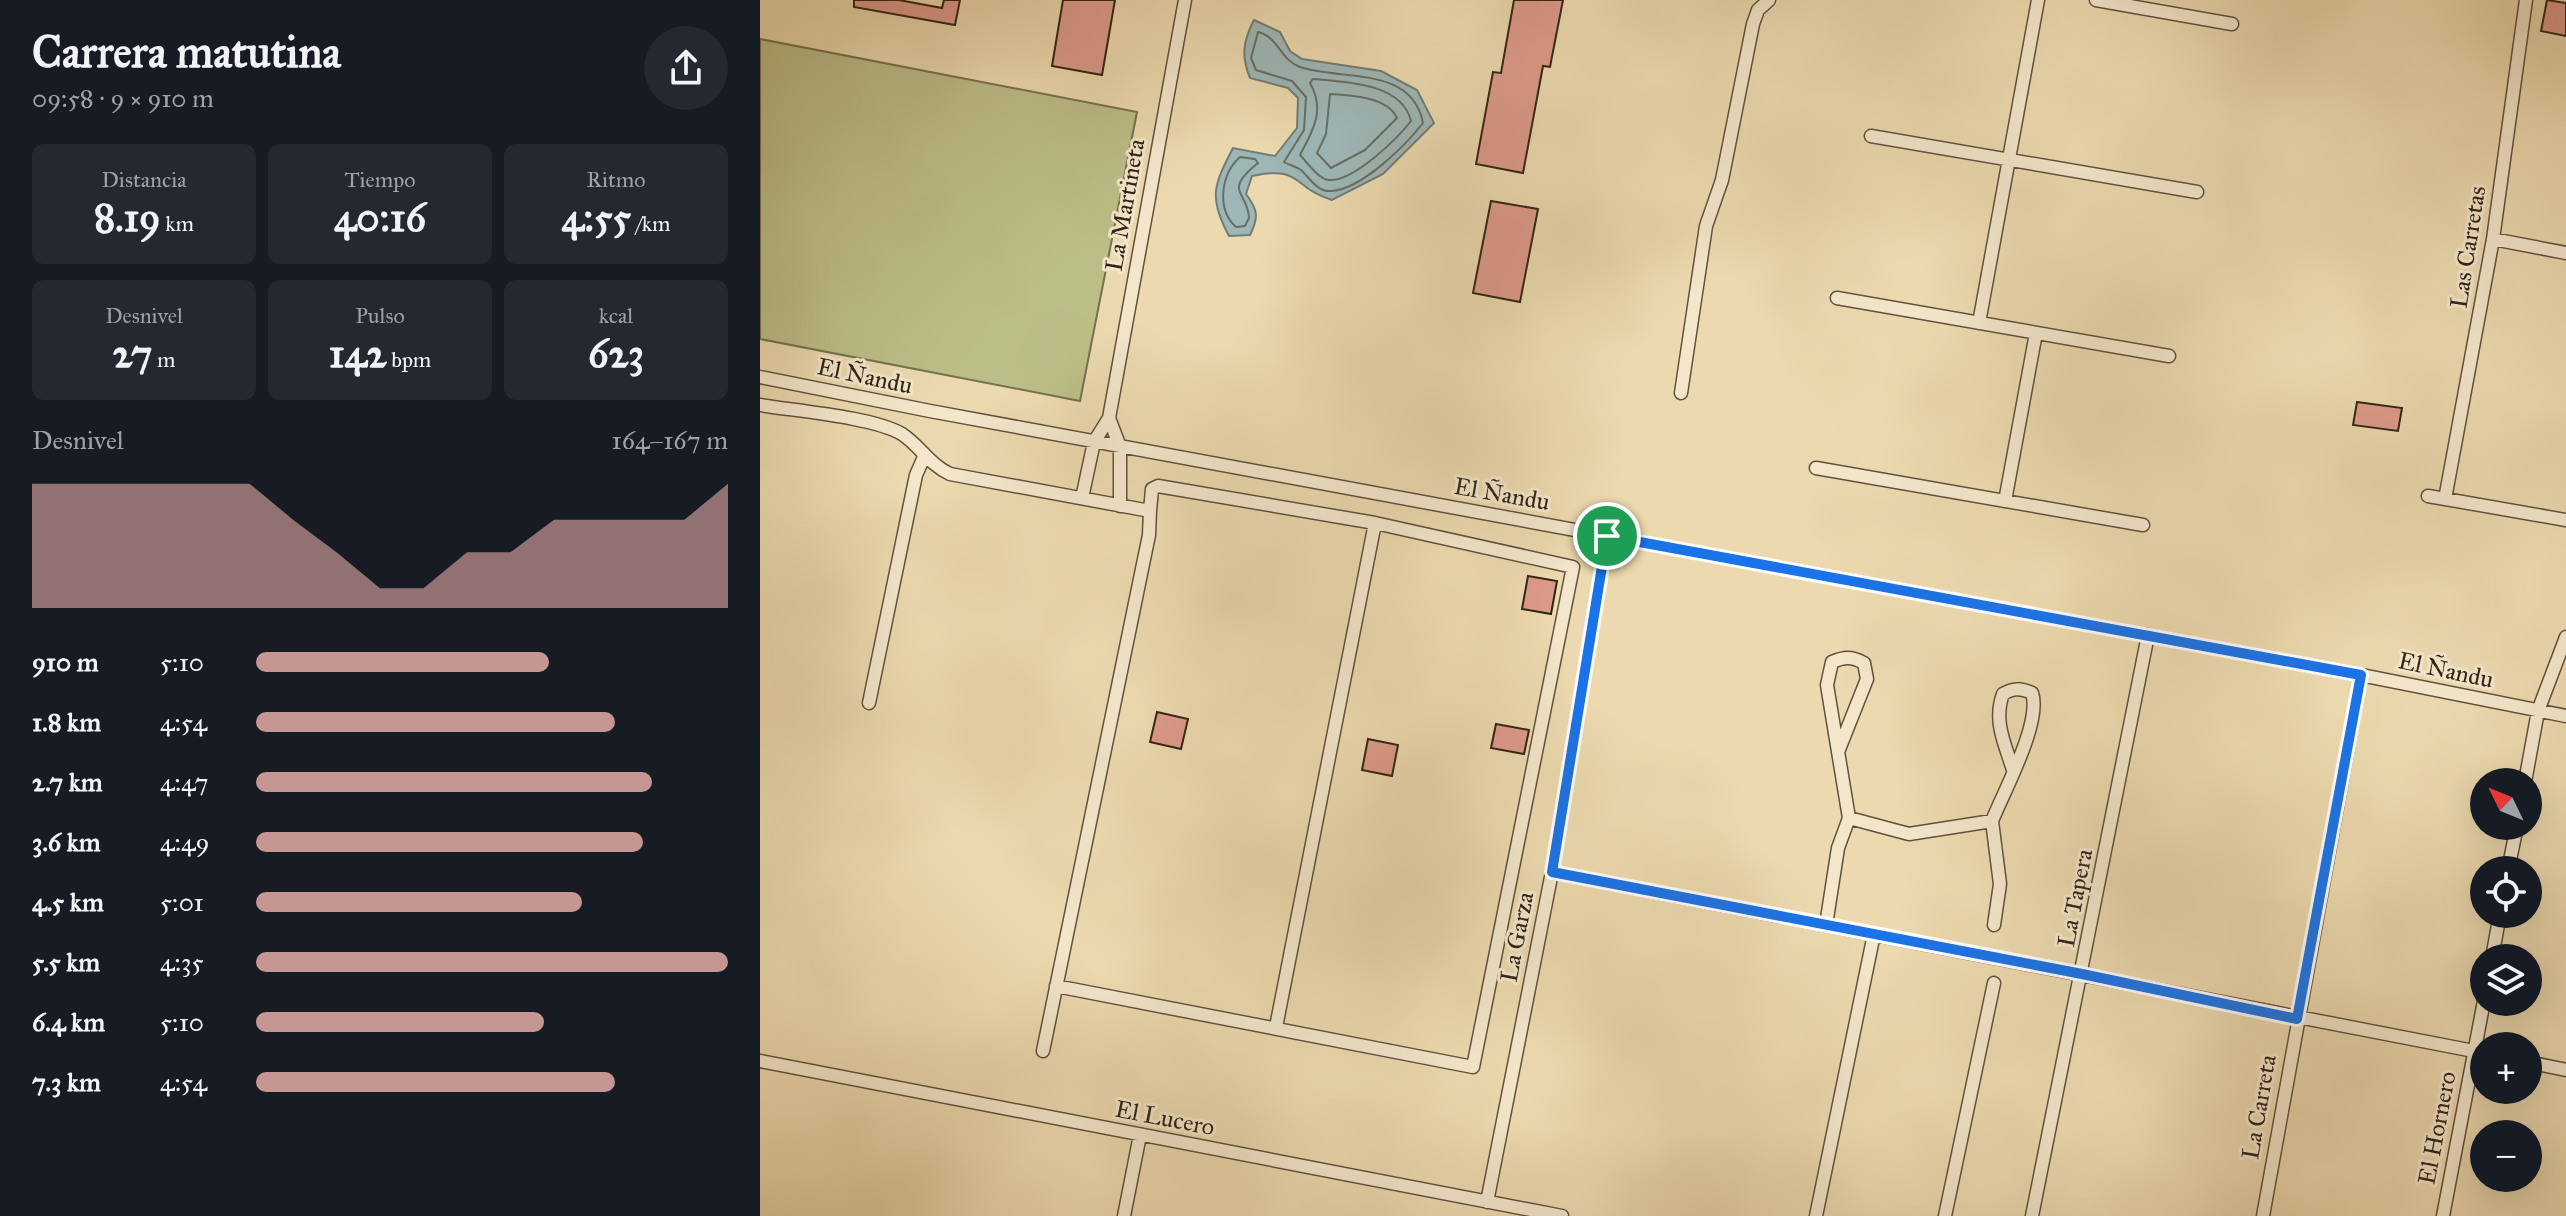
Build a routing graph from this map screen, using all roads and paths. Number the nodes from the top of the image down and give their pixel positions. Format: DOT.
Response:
graph roads {
  1 [pos="1185,0"];
  2 [pos="1769,0"];
  3 [pos="2038,0"];
  4 [pos="2096,0"];
  5 [pos="2526,0"];
  6 [pos="2232,24"];
  7 [pos="1871,136"];
  8 [pos="2009,161"];
  9 [pos="2197,192"];
  10 [pos="2493,239"];
  11 [pos="2566,253"];
  12 [pos="1837,298"];
  13 [pos="1979,323"];
  14 [pos="2036,333"];
  15 [pos="2169,356"];
  16 [pos="760,377"];
  17 [pos="1681,393"];
  18 [pos="760,405"];
  19 [pos="1109,418"];
  20 [pos="1094,442"];
  21 [pos="1120,447"];
  22 [pos="924,457"];
  23 [pos="1816,468"];
  24 [pos="2428,496"];
  25 [pos="1082,498"];
  26 [pos="2445,499"];
  27 [pos="2005,501"];
  28 [pos="1120,506"];
  29 [pos="1150,511"];
  30 [pos="2566,520"];
  31 [pos="1375,523"];
  32 [pos="2143,525"];
  33 [pos="1607,536"];
  34 [pos="2148,635"];
  35 [pos="2566,637"];
  36 [pos="2361,675"];
  37 [pos="869,703"];
  38 [pos="2538,711"];
  39 [pos="2566,716"];
  40 [pos="1838,752"];
  41 [pos="2528,768"];
  42 [pos="2013,770"];
  43 [pos="1849,818"];
  44 [pos="1992,821"];
  45 [pos="1552,872"];
  46 [pos="1826,925"];
  47 [pos="1994,925"];
  48 [pos="1874,934"];
  49 [pos="2082,974"];
  50 [pos="1994,983"];
  51 [pos="1056,986"];
  52 [pos="2297,1019"];
  53 [pos="1276,1027"];
  54 [pos="2470,1050"];
  55 [pos="1043,1051"];
  56 [pos="760,1061"];
  57 [pos="2542,1065"];
  58 [pos="2566,1070"];
  59 [pos="2470,1093"];
  60 [pos="1140,1135"];
  61 [pos="1487,1202"];
  62 [pos="1124,1216"];
  63 [pos="1562,1216"];
  64 [pos="1816,1216"];
  65 [pos="1945,1216"];
  66 [pos="2032,1216"];
  67 [pos="2263,1216"];
  68 [pos="2443,1216"];
  1 -- 19 [label="street, La Martineta"];
  2 -- 17 [label="street"];
  3 -- 8 [label="street"];
  4 -- 6 [label="street"];
  5 -- 10 [label="street, Las Carretas"];
  7 -- 8 [label="street"];
  8 -- 9 [label="street"];
  8 -- 13 [label="street"];
  10 -- 11 [label="street"];
  10 -- 26 [label="street, Las Carretas"];
  12 -- 13 [label="street"];
  13 -- 14 [label="street"];
  14 -- 15 [label="street"];
  14 -- 27 [label="street"];
  16 -- 20 [label="street, El Ñandu"];
  18 -- 22 [label="street"];
  19 -- 20 [label="street"];
  19 -- 21 [label="street"];
  20 -- 21 [label="street, El Ñandu"];
  20 -- 25 [label="street"];
  21 -- 28 [label="street"];
  21 -- 33 [label="street, El Ñandu"];
  22 -- 25 [label="street"];
  22 -- 37 [label="street"];
  23 -- 27 [label="street"];
  24 -- 26 [label="street"];
  25 -- 28 [label="street"];
  26 -- 30 [label="street"];
  27 -- 32 [label="street"];
  28 -- 29 [label="street"];
  29 -- 31 [label="street"];
  29 -- 51 [label="street"];
  31 -- 53 [label="street"];
  31 -- 53 [label="street"];
  33 -- 34 [label="street, El Ñandu"];
  33 -- 45 [label="street, La Garza"];
  34 -- 36 [label="street, El Ñandu"];
  34 -- 49 [label="street, La Tapera"];
  35 -- 38 [label="street"];
  36 -- 38 [label="street, El Ñandu"];
  36 -- 52 [label="street, La Carreta"];
  38 -- 39 [label="street, El Ñandu"];
  38 -- 41 [label="street"];
  40 -- 40 [label="street"];
  40 -- 43 [label="street"];
  42 -- 42 [label="street"];
  42 -- 44 [label="street"];
  43 -- 44 [label="street"];
  43 -- 46 [label="street"];
  44 -- 47 [label="street"];
  45 -- 46 [label="street"];
  45 -- 61 [label="street, La Garza"];
  46 -- 48 [label="street"];
  48 -- 49 [label="street"];
  48 -- 64 [label="street"];
  49 -- 52 [label="street"];
  49 -- 66 [label="street, La Tapera"];
  50 -- 65 [label="street"];
  51 -- 53 [label="street"];
  51 -- 55 [label="street"];
  52 -- 54 [label="street"];
  52 -- 67 [label="street, La Carreta"];
  56 -- 60 [label="street, El Lucero"];
  57 -- 58 [label="street"];
  59 -- 68 [label="street, El Hornero"];
  60 -- 61 [label="street, El Lucero"];
  60 -- 62 [label="street"];
  61 -- 63 [label="street, El Lucero"];
}
